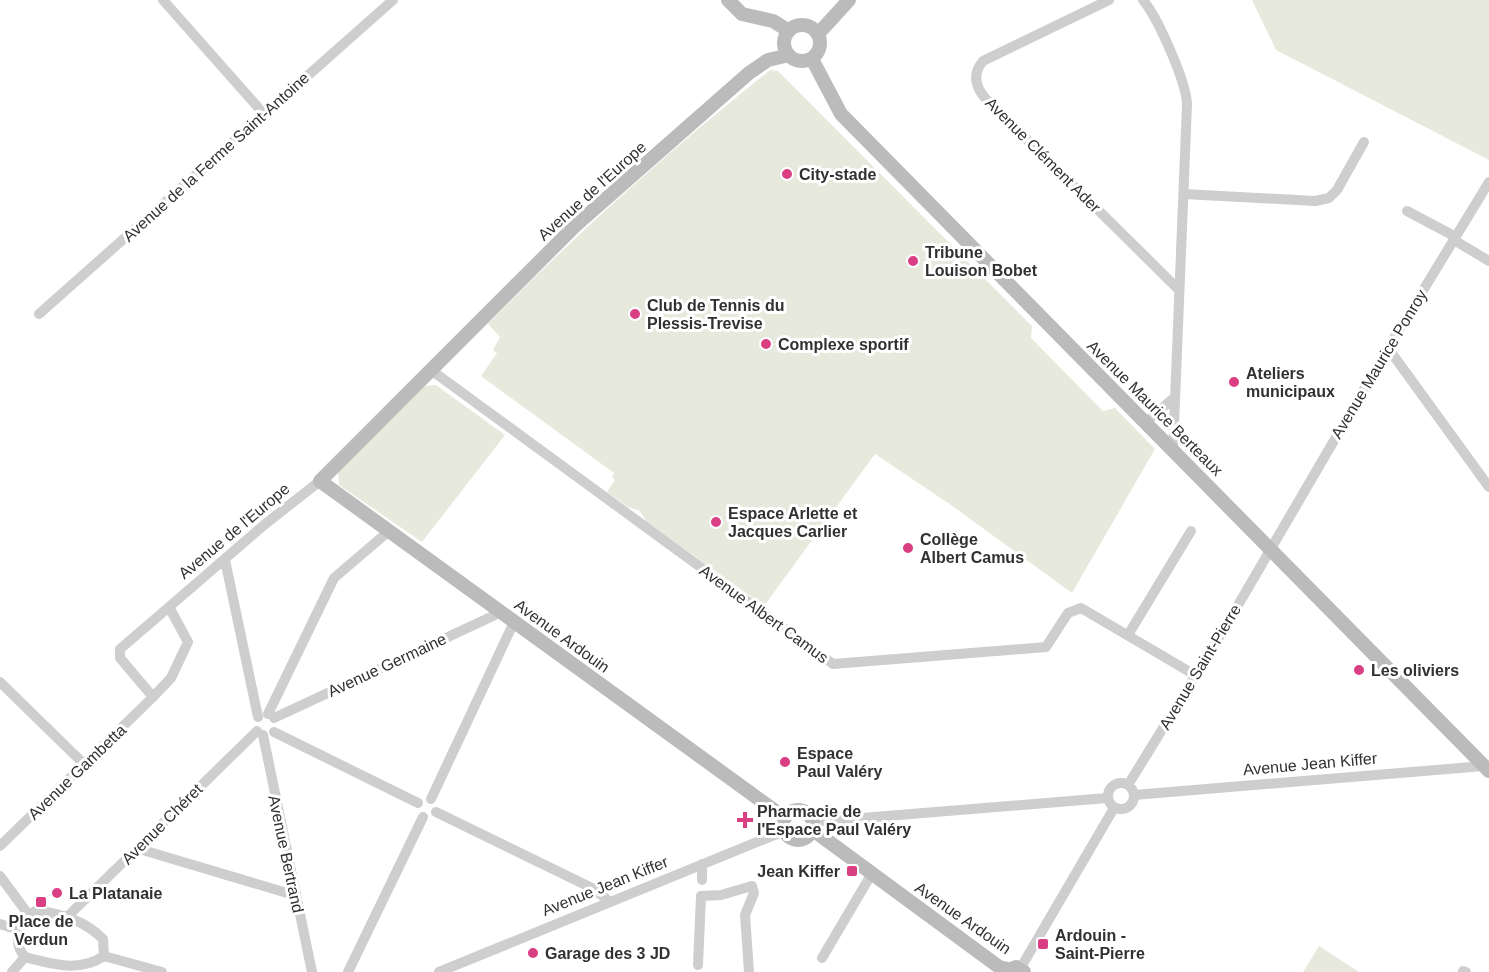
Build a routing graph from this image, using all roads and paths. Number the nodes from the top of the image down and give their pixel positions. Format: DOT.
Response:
graph roads {
  1 [pos="163,0"];
  2 [pos="393,0"];
  3 [pos="728,0"];
  4 [pos="849,0"];
  5 [pos="1108,0"];
  6 [pos="1143,0"];
  7 [pos="789,31"];
  8 [pos="818,34"];
  9 [pos="789,55"];
  10 [pos="812,58"];
  11 [pos="264,114"];
  12 [pos="1364,142"];
  13 [pos="1489,182"];
  14 [pos="1184,194"];
  15 [pos="1407,211"];
  16 [pos="1455,238"];
  17 [pos="1489,261"];
  18 [pos="1179,290"];
  19 [pos="39,314"];
  20 [pos="1388,348"];
  21 [pos="431,370"];
  22 [pos="1175,397"];
  23 [pos="1146,422"];
  24 [pos="1173,450"];
  25 [pos="320,481"];
  26 [pos="1489,486"];
  27 [pos="389,531"];
  28 [pos="1191,531"];
  29 [pos="1270,547"];
  30 [pos="225,560"];
  31 [pos="169,607"];
  32 [pos="498,610"];
  33 [pos="514,622"];
  34 [pos="1128,635"];
  35 [pos="1195,675"];
  36 [pos="0,682"];
  37 [pos="153,698"];
  38 [pos="267,717"];
  39 [pos="265,732"];
  40 [pos="84,764"];
  41 [pos="1487,768"];
  42 [pos="1128,785"];
  43 [pos="1134,795"];
  44 [pos="1107,798"];
  45 [pos="431,799"];
  46 [pos="418,803"];
  47 [pos="1114,808"];
  48 [pos="436,812"];
  49 [pos="423,817"];
  50 [pos="784,824"];
  51 [pos="811,829"];
  52 [pos="0,846"];
  53 [pos="140,847"];
  54 [pos="702,864"];
  55 [pos="0,876"];
  56 [pos="702,880"];
  57 [pos="868,880"];
  58 [pos="294,895"];
  59 [pos="610,902"];
  60 [pos="28,914"];
  61 [pos="67,917"];
  62 [pos="0,924"];
  63 [pos="19,930"];
  64 [pos="104,956"];
  65 [pos="25,957"];
  66 [pos="822,958"];
  67 [pos="698,965"];
  68 [pos="1014,970"];
  69 [pos="12,972"];
  70 [pos="162,972"];
  71 [pos="312,972"];
  72 [pos="348,972"];
  73 [pos="439,972"];
  74 [pos="749,972"];
  75 [pos="994,972"];
  1 -- 11 [label="street"];
  2 -- 11 [label="street, Avenue de la Ferme Saint-Antoine"];
  3 -- 7 [label="street"];
  4 -- 8 [label="street"];
  5 -- 18 [label="street, Avenue Clément Ader"];
  6 -- 14 [label="street"];
  7 -- 8 [label="street"];
  7 -- 9 [label="street"];
  8 -- 10 [label="street"];
  9 -- 10 [label="street"];
  9 -- 21 [label="street, Avenue de l'Europe"];
  10 -- 23 [label="street, Avenue Maurice Berteaux"];
  11 -- 19 [label="street, Avenue de la Ferme Saint-Antoine"];
  12 -- 14 [label="street"];
  13 -- 16 [label="street, Avenue Maurice Ponroy"];
  14 -- 18 [label="street"];
  15 -- 16 [label="street"];
  16 -- 17 [label="street"];
  16 -- 20 [label="street, Avenue Maurice Ponroy"];
  18 -- 22 [label="street"];
  20 -- 26 [label="street"];
  20 -- 29 [label="street, Avenue Maurice Ponroy"];
  21 -- 25 [label="street, Avenue de l'Europe"];
  21 -- 34 [label="street, Avenue Albert Camus"];
  22 -- 23 [label="street"];
  22 -- 24 [label="street"];
  23 -- 24 [label="street, Avenue Maurice Berteaux"];
  24 -- 29 [label="street, Avenue Maurice Berteaux"];
  25 -- 27 [label="street, Avenue Ardouin"];
  25 -- 30 [label="street, Avenue de l'Europe"];
  27 -- 32 [label="street, Avenue Ardouin"];
  27 -- 38 [label="street"];
  28 -- 34 [label="street"];
  29 -- 35 [label="street, Avenue Saint-Pierre"];
  29 -- 41 [label="street, Avenue Maurice Berteaux"];
  30 -- 31 [label="street, Avenue de l'Europe"];
  30 -- 38 [label="street"];
  31 -- 37 [label="street, Avenue Gambetta"];
  31 -- 37 [label="street, Avenue de l'Europe"];
  32 -- 33 [label="street, Avenue Ardouin"];
  32 -- 38 [label="street, Avenue Germaine"];
  33 -- 45 [label="street"];
  33 -- 50 [label="street, Avenue Ardouin"];
  34 -- 35 [label="street, Avenue Albert Camus"];
  35 -- 42 [label="street, Avenue Saint-Pierre"];
  36 -- 40 [label="street"];
  37 -- 40 [label="street, Avenue Gambetta"];
  38 -- 39 [label="street"];
  38 -- 39 [label="street"];
  39 -- 46 [label="street"];
  39 -- 53 [label="street, Avenue Chéret"];
  39 -- 58 [label="street, Avenue Bertrand"];
  40 -- 52 [label="street, Avenue Gambetta"];
  41 -- 43 [label="street, Avenue Jean Kiffer"];
  42 -- 43 [label="street"];
  42 -- 44 [label="street"];
  43 -- 47 [label="street"];
  44 -- 47 [label="street"];
  44 -- 51 [label="street"];
  45 -- 46 [label="street"];
  45 -- 48 [label="street"];
  46 -- 49 [label="street"];
  47 -- 68 [label="street"];
  48 -- 49 [label="street"];
  48 -- 59 [label="street"];
  49 -- 72 [label="street"];
  50 -- 51 [label="street"];
  50 -- 51 [label="street"];
  50 -- 54 [label="street, Avenue Jean Kiffer"];
  51 -- 57 [label="street, Avenue Ardouin"];
  51 -- 68 [label="street, Avenue Ardouin"];
  53 -- 58 [label="street"];
  53 -- 61 [label="street, Avenue Chéret"];
  54 -- 56 [label="street"];
  54 -- 59 [label="street, Avenue Jean Kiffer"];
  55 -- 60 [label="street"];
  57 -- 66 [label="street"];
  57 -- 75 [label="street, Avenue Ardouin"];
  58 -- 71 [label="street, Avenue Bertrand"];
  59 -- 73 [label="street, Avenue Jean Kiffer"];
  60 -- 61 [label="street"];
  60 -- 63 [label="street"];
  61 -- 64 [label="street"];
  62 -- 63 [label="street"];
  63 -- 65 [label="street"];
  64 -- 65 [label="street"];
  64 -- 70 [label="street"];
  65 -- 69 [label="street"];
  67 -- 74 [label="street"];
}
